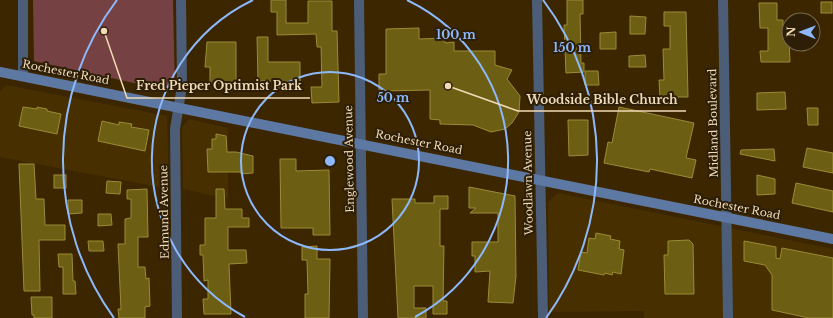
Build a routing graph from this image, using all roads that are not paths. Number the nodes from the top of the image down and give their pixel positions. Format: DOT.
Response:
graph roads {
  1 [pos="23,0"];
  2 [pos="181,0"];
  3 [pos="359,0"];
  4 [pos="537,0"];
  5 [pos="723,0"];
  6 [pos="0,72"];
  7 [pos="23,76"];
  8 [pos="178,107"];
  9 [pos="360,143"];
  10 [pos="540,180"];
  11 [pos="725,217"];
  12 [pos="833,239"];
  13 [pos="177,318"];
  14 [pos="363,318"];
  15 [pos="543,318"];
  16 [pos="728,318"];
  1 -- 7 [label="street"];
  2 -- 8 [label="street, Edmund Avenue"];
  3 -- 9 [label="street, Englewood Avenue"];
  4 -- 10 [label="street, Woodlawn Avenue"];
  5 -- 11 [label="street, Midland Boulevard"];
  6 -- 7 [label="main road, Rochester Road"];
  7 -- 8 [label="main road, Rochester Road"];
  8 -- 9 [label="main road, Rochester Road"];
  8 -- 13 [label="street, Edmund Avenue"];
  9 -- 10 [label="main road, Rochester Road"];
  9 -- 14 [label="street, Englewood Avenue"];
  10 -- 11 [label="main road, Rochester Road"];
  10 -- 15 [label="street, Woodlawn Avenue"];
  11 -- 12 [label="main road, Rochester Road"];
  11 -- 16 [label="street, Midland Boulevard"];
}
